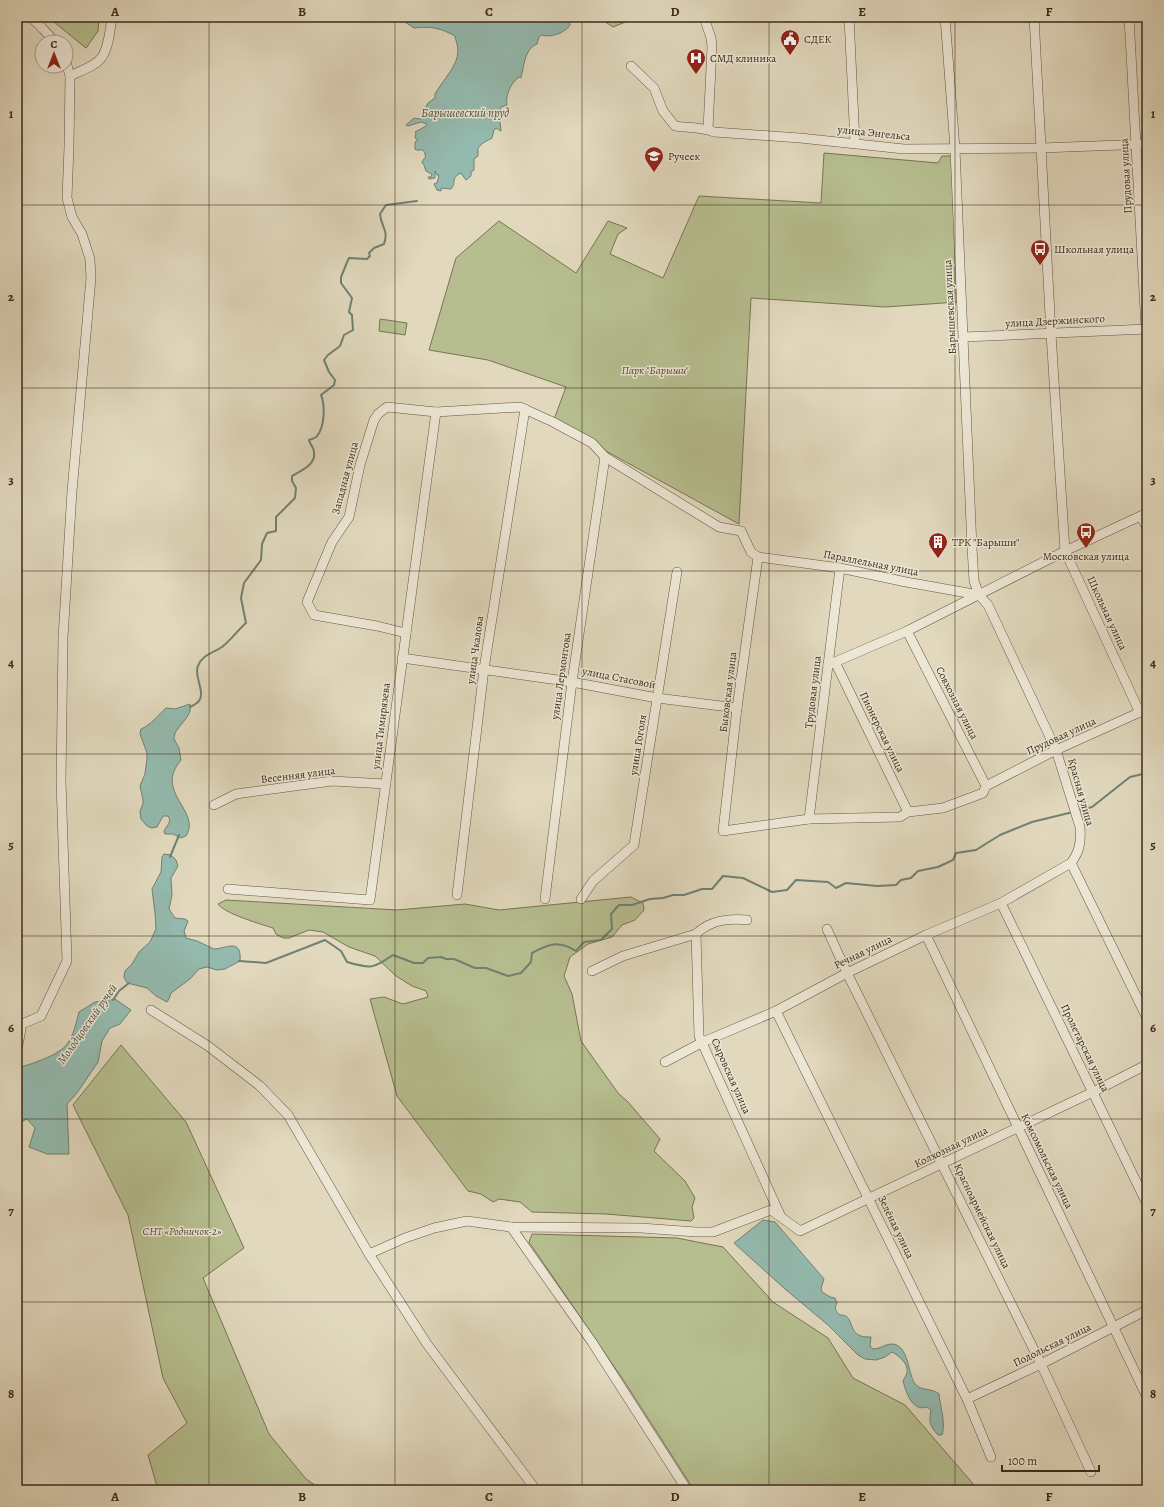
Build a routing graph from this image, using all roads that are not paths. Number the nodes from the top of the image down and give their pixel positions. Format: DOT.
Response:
graph roads {
  1 [pos="31,17"];
  2 [pos="112,17"];
  3 [pos="704,17"];
  4 [pos="849,17"];
  5 [pos="945,17"];
  6 [pos="1034,17"];
  7 [pos="1128,17"];
  8 [pos="48,34"];
  9 [pos="631,66"];
  10 [pos="70,76"];
  11 [pos="708,129"];
  12 [pos="855,143"];
  13 [pos="1136,144"];
  14 [pos="1147,144"];
  15 [pos="1041,148"];
  16 [pos="955,149"];
  17 [pos="1147,330"];
  18 [pos="1051,334"];
  19 [pos="964,337"];
  20 [pos="525,409"];
  21 [pos="436,412"];
  22 [pos="605,457"];
  23 [pos="1144,515"];
  24 [pos="1147,528"];
  25 [pos="1065,551"];
  26 [pos="758,557"];
  27 [pos="840,568"];
  28 [pos="677,572"];
  29 [pos="979,595"];
  30 [pos="906,631"];
  31 [pos="406,633"];
  32 [pos="402,658"];
  33 [pos="832,663"];
  34 [pos="484,669"];
  35 [pos="572,682"];
  36 [pos="657,698"];
  37 [pos="737,708"];
  38 [pos="1144,711"];
  39 [pos="1056,750"];
  40 [pos="386,784"];
  41 [pos="986,786"];
  42 [pos="214,805"];
  43 [pos="908,812"];
  44 [pos="809,819"];
  45 [pos="723,831"];
  46 [pos="1071,863"];
  47 [pos="228,889"];
  48 [pos="457,895"];
  49 [pos="545,899"];
  50 [pos="582,899"];
  51 [pos="1001,903"];
  52 [pos="747,920"];
  53 [pos="828,929"];
  54 [pos="696,934"];
  55 [pos="926,935"];
  56 [pos="592,972"];
  57 [pos="847,972"];
  58 [pos="151,1010"];
  59 [pos="776,1011"];
  60 [pos="1147,1018"];
  61 [pos="703,1042"];
  62 [pos="18,1045"];
  63 [pos="665,1062"];
  64 [pos="1146,1064"];
  65 [pos="1093,1092"];
  66 [pos="1018,1128"];
  67 [pos="943,1164"];
  68 [pos="869,1199"];
  69 [pos="1147,1204"];
  70 [pos="782,1220"];
  71 [pos="511,1227"];
  72 [pos="369,1254"];
  73 [pos="1147,1310"];
  74 [pos="1113,1327"];
  75 [pos="1041,1364"];
  76 [pos="1147,1397"];
  77 [pos="967,1399"];
  78 [pos="991,1457"];
  79 [pos="1091,1472"];
  80 [pos="536,1490"];
  81 [pos="687,1490"];
  1 -- 8 [label="street"];
  2 -- 10 [label="street"];
  3 -- 11 [label="street"];
  4 -- 12 [label="street"];
  5 -- 16 [label="street, Барышевская улица"];
  6 -- 15 [label="street, Школьная улица"];
  7 -- 13 [label="street, Прудовая улица"];
  9 -- 11 [label="street, улица Энгельса"];
  10 -- 62 [label="street"];
  11 -- 12 [label="street, улица Энгельса"];
  12 -- 16 [label="street, улица Энгельса"];
  13 -- 14 [label="street, улица Энгельса"];
  13 -- 15 [label="street, улица Энгельса"];
  13 -- 17 [label="street, Прудовая улица"];
  15 -- 16 [label="street, улица Энгельса"];
  15 -- 18 [label="street, Школьная улица"];
  16 -- 19 [label="street, Барышевская улица"];
  17 -- 18 [label="street, улица Дзержинского"];
  18 -- 19 [label="street, улица Дзержинского"];
  18 -- 25 [label="street, Школьная улица"];
  19 -- 29 [label="street, Барышевская улица"];
  20 -- 21 [label="street"];
  20 -- 22 [label="street"];
  20 -- 34 [label="street, улица Чкалова"];
  21 -- 31 [label="street, улица Тимирязева"];
  21 -- 31 [label="street, Западная улица"];
  22 -- 26 [label="street"];
  22 -- 35 [label="street, улица Лермонтова"];
  23 -- 24 [label="street"];
  23 -- 25 [label="street"];
  25 -- 29 [label="street"];
  25 -- 38 [label="street, Школьная улица"];
  26 -- 27 [label="street, Параллельная улица"];
  26 -- 37 [label="street, Быковская улица"];
  27 -- 29 [label="street, Параллельная улица"];
  27 -- 33 [label="street, Трудовая улица"];
  28 -- 36 [label="street, улица Гоголя"];
  29 -- 30 [label="street"];
  29 -- 39 [label="street, Красная улица"];
  30 -- 33 [label="street"];
  30 -- 41 [label="street, Совхозная улица"];
  31 -- 32 [label="street, улица Тимирязева"];
  32 -- 34 [label="street, улица Стасовой"];
  32 -- 40 [label="street, улица Тимирязева"];
  33 -- 43 [label="street, Пионерская улица"];
  33 -- 44 [label="street, Трудовая улица"];
  34 -- 35 [label="street, улица Стасовой"];
  34 -- 48 [label="street, улица Чкалова"];
  35 -- 36 [label="street, улица Стасовой"];
  35 -- 49 [label="street, улица Лермонтова"];
  36 -- 37 [label="street, улица Стасовой"];
  36 -- 50 [label="street, улица Гоголя"];
  37 -- 45 [label="street, Быковская улица"];
  38 -- 39 [label="street, Прудовая улица"];
  39 -- 41 [label="street, Прудовая улица"];
  39 -- 46 [label="street, Красная улица"];
  40 -- 42 [label="street, Весенняя улица"];
  40 -- 47 [label="street, улица Тимирязева"];
  41 -- 43 [label="street, Прудовая улица"];
  43 -- 44 [label="street, Прудовая улица"];
  44 -- 45 [label="street, Прудовая улица"];
  46 -- 51 [label="street, Речная улица"];
  46 -- 60 [label="street"];
  51 -- 55 [label="street, Речная улица"];
  51 -- 65 [label="street, Пролетарская улица"];
  52 -- 54 [label="street"];
  53 -- 57 [label="street, Красноармейская улица"];
  54 -- 56 [label="street"];
  54 -- 61 [label="street, Сыровская улица"];
  55 -- 57 [label="street, Речная улица"];
  55 -- 66 [label="street, Комсомольская улица"];
  57 -- 59 [label="street, Речная улица"];
  57 -- 67 [label="street, Красноармейская улица"];
  58 -- 72 [label="street"];
  59 -- 61 [label="street, Речная улица"];
  59 -- 68 [label="street, Зелёная улица"];
  61 -- 63 [label="street, Речная улица"];
  61 -- 70 [label="street, Сыровская улица"];
  64 -- 65 [label="street, Колхозная улица"];
  65 -- 66 [label="street, Колхозная улица"];
  65 -- 69 [label="street, Пролетарская улица"];
  66 -- 67 [label="street, Колхозная улица"];
  66 -- 74 [label="street, Комсомольская улица"];
  67 -- 68 [label="street, Колхозная улица"];
  67 -- 75 [label="street, Красноармейская улица"];
  68 -- 70 [label="street, Колхозная улица"];
  68 -- 77 [label="street, Зелёная улица"];
  70 -- 71 [label="street, Колхозная улица"];
  71 -- 72 [label="street"];
  71 -- 81 [label="street"];
  72 -- 80 [label="street"];
  73 -- 74 [label="street, Подольская улица"];
  74 -- 75 [label="street, Подольская улица"];
  74 -- 76 [label="street, Комсомольская улица"];
  75 -- 77 [label="street, Подольская улица"];
  75 -- 79 [label="street, Красноармейская улица"];
  77 -- 78 [label="street, Зелёная улица"];
}
